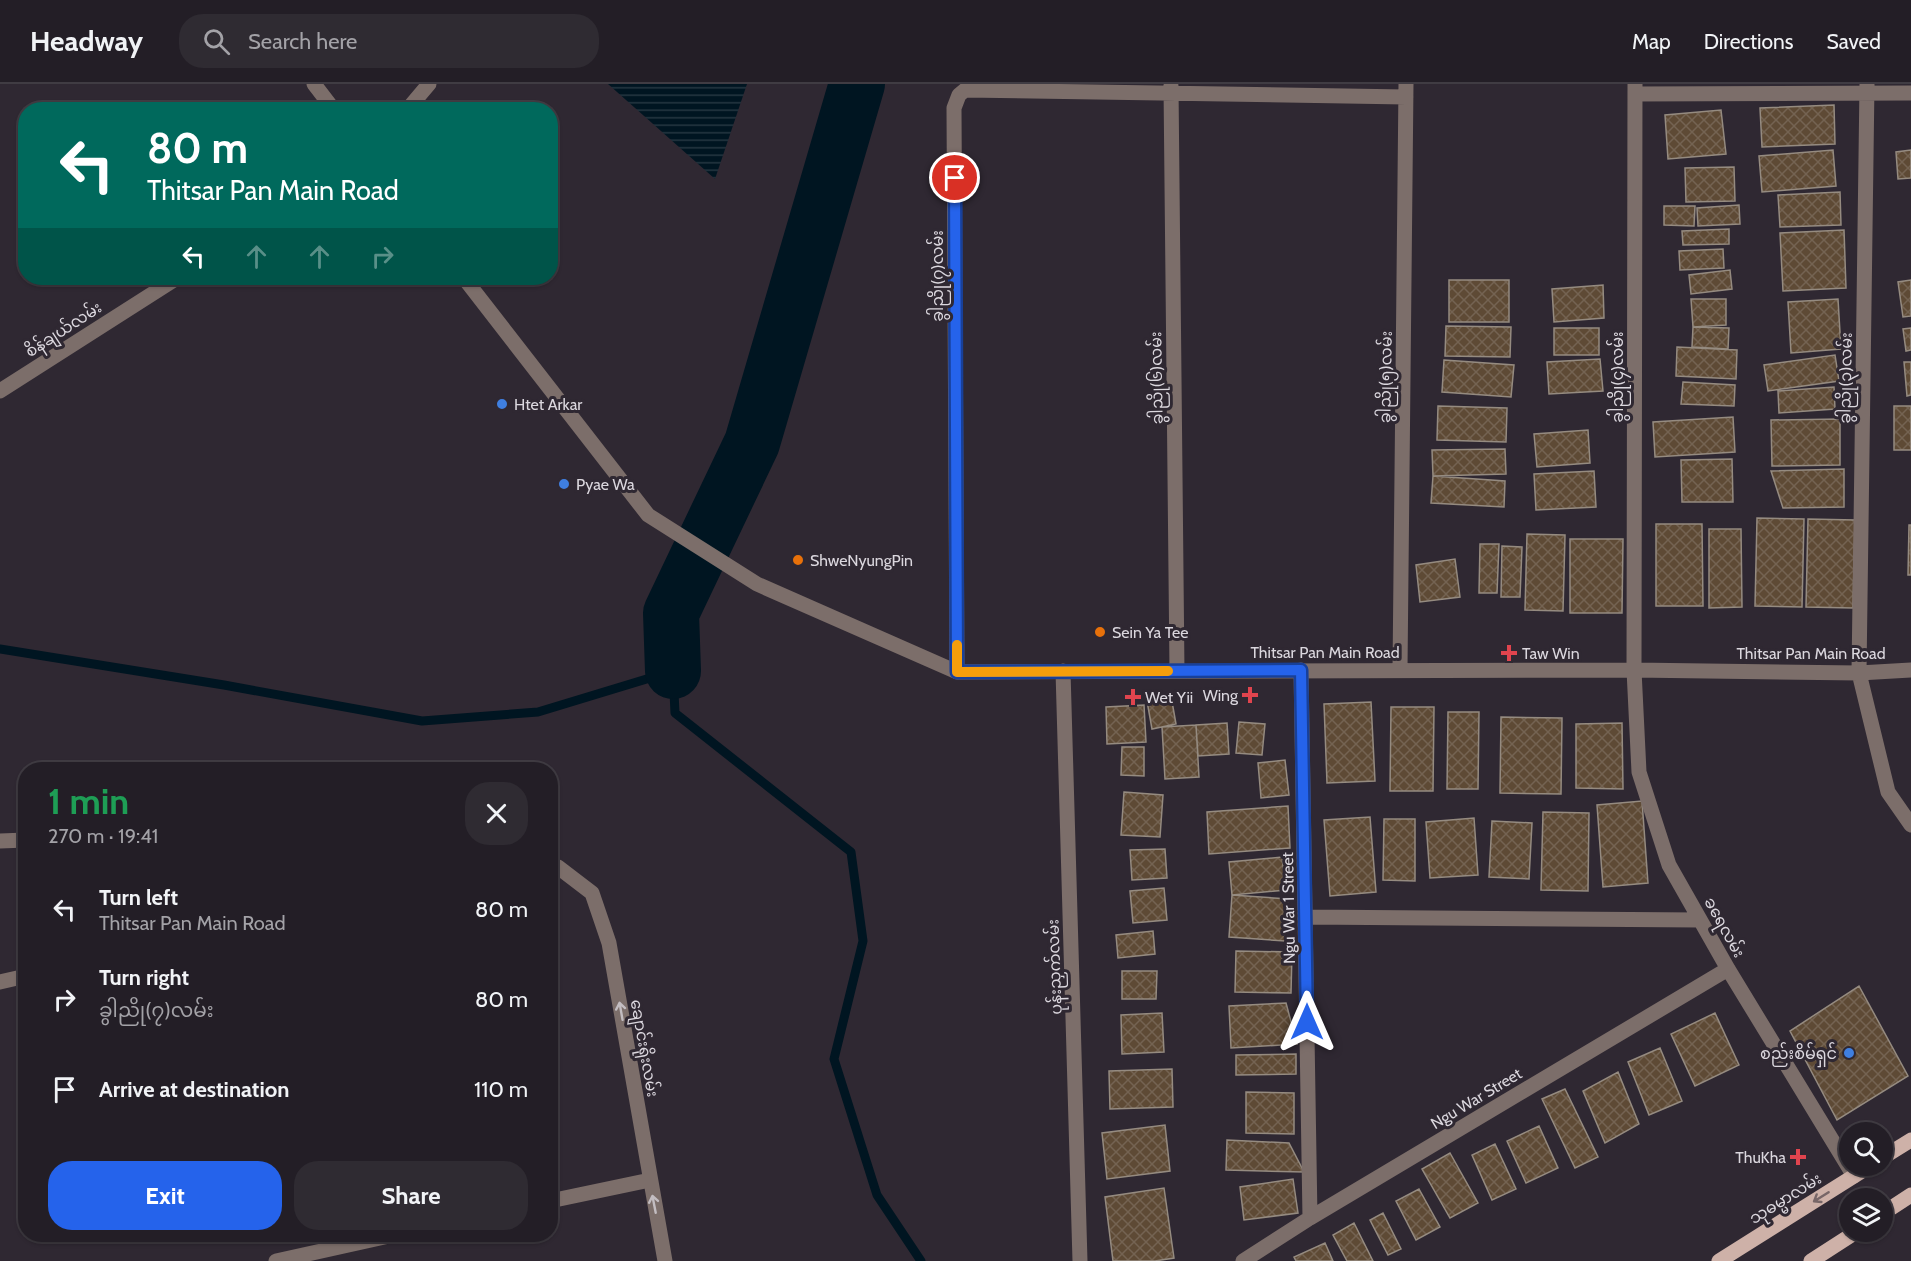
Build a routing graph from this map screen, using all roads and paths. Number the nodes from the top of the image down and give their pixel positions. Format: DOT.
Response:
graph roads {
  1 [pos="314,84"];
  2 [pos="429,84"];
  3 [pos="1171,89"];
  4 [pos="1635,89"];
  5 [pos="1867,89"];
  6 [pos="1406,91"];
  7 [pos="1911,93"];
  8 [pos="328,102"];
  9 [pos="414,102"];
  10 [pos="166,285"];
  11 [pos="469,285"];
  12 [pos="0,391"];
  13 [pos="1301,670"];
  14 [pos="1400,670"];
  15 [pos="1634,670"];
  16 [pos="1911,670"];
  17 [pos="1063,671"];
  18 [pos="1177,671"];
  19 [pos="957,672"];
  20 [pos="1859,673"];
  21 [pos="1911,825"];
  22 [pos="18,840"];
  23 [pos="0,841"];
  24 [pos="558,867"];
  25 [pos="1306,917"];
  26 [pos="1700,920"];
  27 [pos="1728,969"];
  28 [pos="18,978"];
  29 [pos="0,982"];
  30 [pos="1911,1140"];
  31 [pos="1839,1151"];
  32 [pos="1893,1151"];
  33 [pos="1854,1176"];
  34 [pos="650,1180"];
  35 [pos="1911,1195"];
  36 [pos="558,1199"];
  37 [pos="1893,1207"];
  38 [pos="1310,1218"];
  39 [pos="362,1242"];
  40 [pos="1840,1242"];
  41 [pos="276,1261"];
  42 [pos="665,1261"];
  43 [pos="1080,1261"];
  44 [pos="1244,1261"];
  45 [pos="1719,1261"];
  46 [pos="1811,1261"];
  1 -- 8 [label="street"];
  2 -- 9 [label="street"];
  3 -- 6 [label="street"];
  3 -- 18 [label="street, ခွါညို(၆)လမ်း"];
  3 -- 19 [label="street, ခွါညို(၇)လမ်း"];
  4 -- 5 [label="street"];
  4 -- 15 [label="street, ခွါညို(၄)လမ်း"];
  5 -- 7 [label="street"];
  5 -- 20 [label="street, ခွါညို(၃)လမ်း"];
  6 -- 14 [label="street, ခွါညို(၅)လမ်း"];
  10 -- 12 [label="street, စိန်ချယ်လမ်း"];
  11 -- 19 [label="street, Thitsar Pan Main Road"];
  13 -- 14 [label="street, Thitsar Pan Main Road"];
  13 -- 18 [label="street, Thitsar Pan Main Road"];
  13 -- 25 [label="street, Ngu War 1 Street"];
  14 -- 15 [label="street, Thitsar Pan Main Road"];
  15 -- 20 [label="street, Thitsar Pan Main Road"];
  15 -- 26 [label="street, ခရေလမ်း"];
  16 -- 20 [label="street, Thitsar Pan Main Road"];
  17 -- 18 [label="street, Thitsar Pan Main Road"];
  17 -- 19 [label="street, Thitsar Pan Main Road"];
  17 -- 43 [label="street, ပုန်းညှက်လမ်း"];
  20 -- 21 [label="street, ခွါညို(၃)လမ်း"];
  22 -- 23 [label="street"];
  34 -- 24 [label="street, ချောင်းရိုးလမ်း, one-way"];
  25 -- 26 [label="street"];
  25 -- 38 [label="street, Ngu War 1 Street"];
  26 -- 27 [label="street, ခရေလမ်း"];
  27 -- 31 [label="street, ခရေလမ်း"];
  27 -- 38 [label="street, Ngu War Street"];
  28 -- 29 [label="street"];
  30 -- 32 [label="main road"];
  33 -- 45 [label="main road, သုဓမ္မာလမ်း, one-way"];
  34 -- 36 [label="street"];
  42 -- 34 [label="street, ချောင်းရိုးလမ်း, one-way"];
  35 -- 37 [label="main road"];
  38 -- 44 [label="street, Ngu War Street"];
  39 -- 41 [label="street"];
  40 -- 46 [label="main road"];
}
